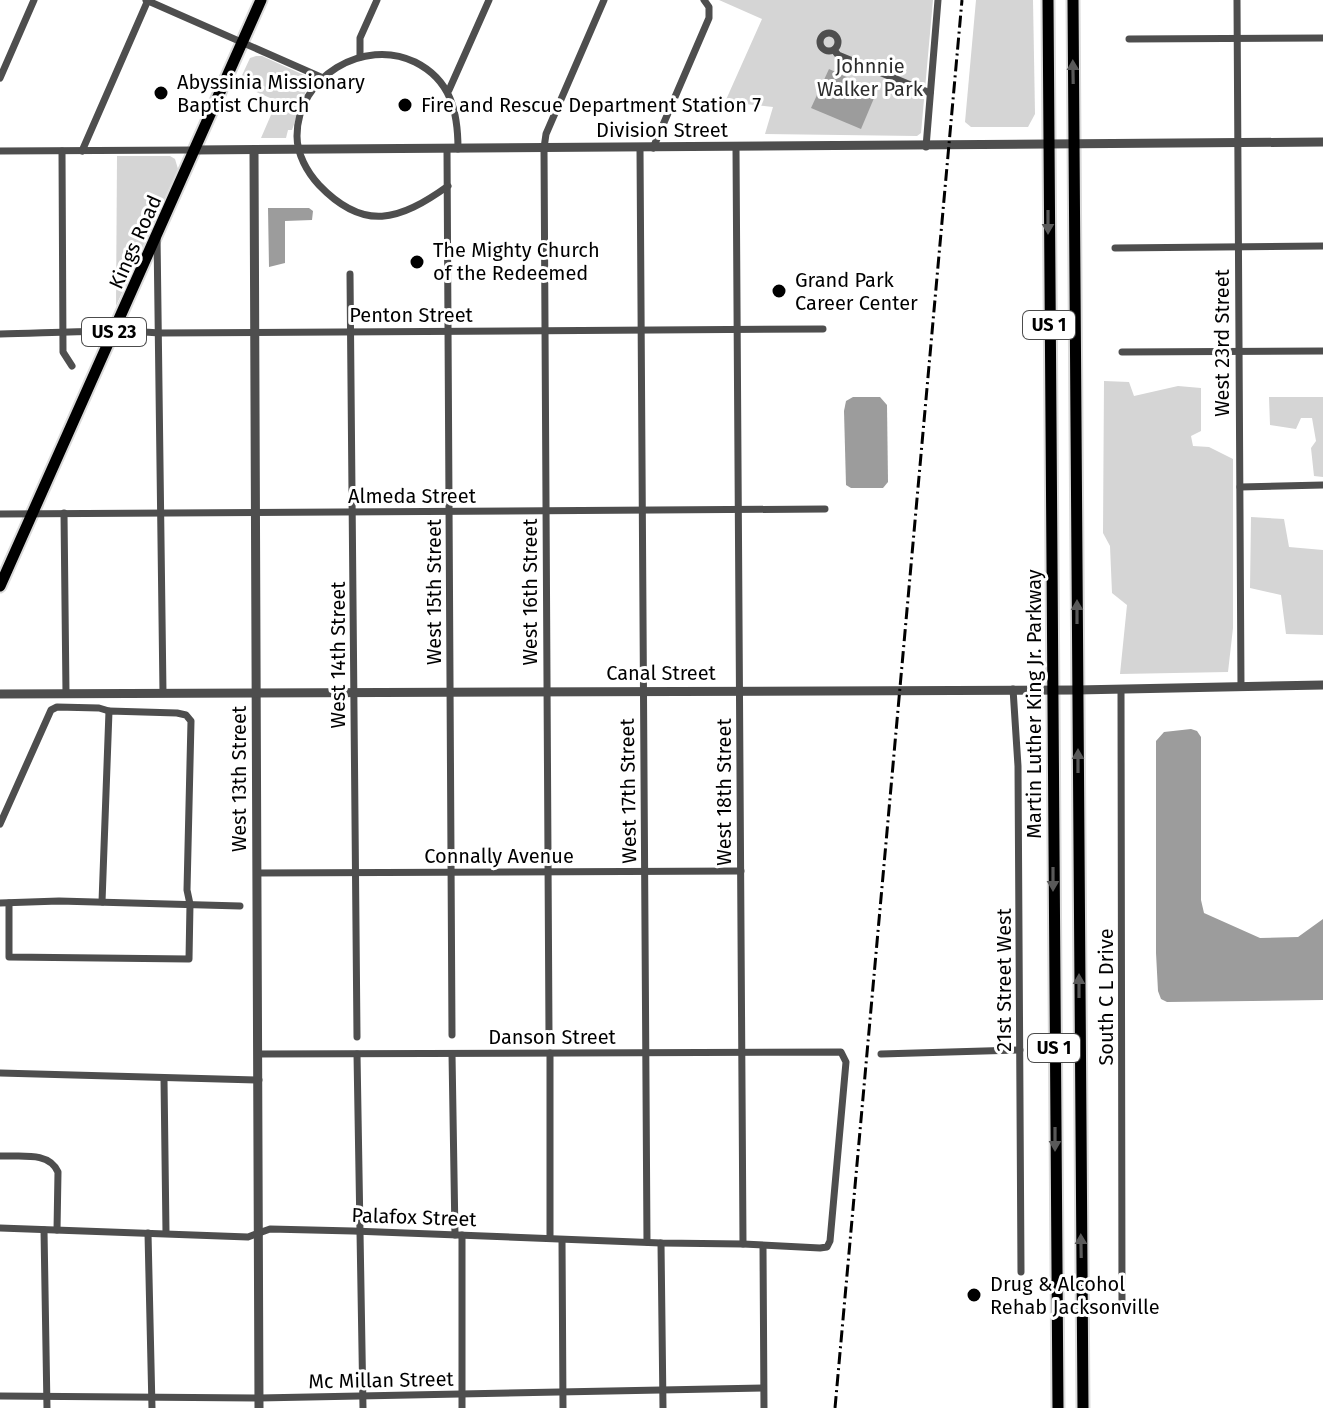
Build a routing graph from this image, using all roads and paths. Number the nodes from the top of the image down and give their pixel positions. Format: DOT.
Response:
graph roads {
  1 [pos="34,0"];
  2 [pos="147,0"];
  3 [pos="261,0"];
  4 [pos="377,0"];
  5 [pos="489,0"];
  6 [pos="604,0"];
  7 [pos="938,0"];
  8 [pos="1048,0"];
  9 [pos="1073,0"];
  10 [pos="1237,0"];
  11 [pos="706,4"];
  12 [pos="1237,38"];
  13 [pos="1323,38"];
  14 [pos="1129,39"];
  15 [pos="242,42"];
  16 [pos="834,50"];
  17 [pos="360,57"];
  18 [pos="0,78"];
  19 [pos="323,78"];
  20 [pos="449,90"];
  21 [pos="930,93"];
  22 [pos="1323,142"];
  23 [pos="1237,143"];
  24 [pos="1048,144"];
  25 [pos="1074,144"];
  26 [pos="926,147"];
  27 [pos="544,148"];
  28 [pos="640,148"];
  29 [pos="653,148"];
  30 [pos="736,148"];
  31 [pos="298,149"];
  32 [pos="447,149"];
  33 [pos="458,149"];
  34 [pos="195,150"];
  35 [pos="254,150"];
  36 [pos="0,151"];
  37 [pos="62,151"];
  38 [pos="82,151"];
  39 [pos="448,186"];
  40 [pos="157,235"];
  41 [pos="1323,246"];
  42 [pos="1238,247"];
  43 [pos="1115,248"];
  44 [pos="350,274"];
  45 [pos="823,329"];
  46 [pos="641,330"];
  47 [pos="736,330"];
  48 [pos="448,331"];
  49 [pos="545,331"];
  50 [pos="114,332"];
  51 [pos="352,332"];
  52 [pos="63,333"];
  53 [pos="160,333"];
  54 [pos="256,333"];
  55 [pos="0,334"];
  56 [pos="1238,351"];
  57 [pos="1323,351"];
  58 [pos="1122,352"];
  59 [pos="72,366"];
  60 [pos="1323,485"];
  61 [pos="1240,487"];
  62 [pos="825,509"];
  63 [pos="546,511"];
  64 [pos="642,511"];
  65 [pos="738,511"];
  66 [pos="353,512"];
  67 [pos="449,512"];
  68 [pos="33,513"];
  69 [pos="64,513"];
  70 [pos="161,513"];
  71 [pos="257,513"];
  72 [pos="0,514"];
  73 [pos="0,586"];
  74 [pos="1323,685"];
  75 [pos="1241,687"];
  76 [pos="1013,689"];
  77 [pos="1052,689"];
  78 [pos="1121,689"];
  79 [pos="1077,690"];
  80 [pos="643,691"];
  81 [pos="739,691"];
  82 [pos="355,692"];
  83 [pos="450,692"];
  84 [pos="547,692"];
  85 [pos="163,693"];
  86 [pos="257,693"];
  87 [pos="0,694"];
  88 [pos="66,694"];
  89 [pos="109,711"];
  90 [pos="0,824"];
  91 [pos="645,871"];
  92 [pos="741,871"];
  93 [pos="452,872"];
  94 [pos="548,872"];
  95 [pos="258,873"];
  96 [pos="356,873"];
  97 [pos="102,902"];
  98 [pos="4,903"];
  99 [pos="190,904"];
  100 [pos="240,906"];
  101 [pos="452,1035"];
  102 [pos="549,1036"];
  103 [pos="357,1037"];
  104 [pos="1020,1050"];
  105 [pos="742,1051"];
  106 [pos="646,1052"];
  107 [pos="550,1053"];
  108 [pos="259,1054"];
  109 [pos="357,1054"];
  110 [pos="452,1054"];
  111 [pos="881,1054"];
  112 [pos="0,1073"];
  113 [pos="164,1079"];
  114 [pos="259,1080"];
  115 [pos="0,1156"];
  116 [pos="0,1228"];
  117 [pos="44,1230"];
  118 [pos="57,1230"];
  119 [pos="360,1231"];
  120 [pos="260,1232"];
  121 [pos="148,1233"];
  122 [pos="166,1233"];
  123 [pos="458,1235"];
  124 [pos="550,1237"];
  125 [pos="562,1240"];
  126 [pos="647,1242"];
  127 [pos="661,1243"];
  128 [pos="743,1244"];
  129 [pos="763,1247"];
  130 [pos="827,1247"];
  131 [pos="1021,1272"];
  132 [pos="1122,1306"];
  133 [pos="763,1388"];
  134 [pos="662,1389"];
  135 [pos="563,1392"];
  136 [pos="462,1395"];
  137 [pos="0,1396"];
  138 [pos="47,1396"];
  139 [pos="363,1396"];
  140 [pos="151,1397"];
  141 [pos="259,1403"];
  142 [pos="47,1408"];
  143 [pos="152,1408"];
  144 [pos="363,1408"];
  145 [pos="462,1408"];
  146 [pos="563,1408"];
  147 [pos="663,1408"];
  148 [pos="764,1408"];
  149 [pos="1058,1408"];
  150 [pos="1083,1408"];
  1 -- 18 [label="street"];
  2 -- 15 [label="street"];
  2 -- 38 [label="street"];
  3 -- 15 [label="main road, Kings Road / US 23"];
  4 -- 17 [label="street"];
  5 -- 20 [label="street"];
  6 -- 27 [label="street, West 16th Street"];
  7 -- 21 [label="street"];
  8 -- 24 [label="main road, Martin Luther King Jr. Parkway / US 1"];
  25 -- 9 [label="main road, US 1, one-way"];
  10 -- 12 [label="street, West 23rd Street"];
  11 -- 29 [label="street"];
  12 -- 13 [label="street"];
  12 -- 14 [label="street"];
  12 -- 23 [label="street, West 23rd Street"];
  15 -- 19 [label="street"];
  15 -- 34 [label="main road, Kings Road / US 23"];
  16 -- 21 [label="street"];
  17 -- 19 [label="street"];
  17 -- 20 [label="street"];
  19 -- 31 [label="street"];
  20 -- 33 [label="street"];
  21 -- 26 [label="street"];
  22 -- 23 [label="street, Division Street"];
  23 -- 25 [label="street, Division Street"];
  23 -- 42 [label="street, West 23rd Street"];
  24 -- 25 [label="street, Division Street"];
  24 -- 26 [label="street, Division Street"];
  24 -- 77 [label="main road, Martin Luther King Jr. Parkway / US 1, one-way"];
  79 -- 25 [label="main road, US 1, one-way"];
  26 -- 30 [label="street, Division Street"];
  27 -- 28 [label="street, Division Street"];
  27 -- 33 [label="street, Division Street"];
  27 -- 49 [label="street, West 16th Street"];
  28 -- 29 [label="street, Division Street"];
  28 -- 46 [label="street, West 17th Street"];
  29 -- 30 [label="street, Division Street"];
  30 -- 47 [label="street, West 18th Street"];
  31 -- 32 [label="street, Division Street"];
  31 -- 35 [label="street, Division Street"];
  31 -- 39 [label="street"];
  32 -- 33 [label="street, Division Street"];
  32 -- 39 [label="street, West 15th Street"];
  34 -- 35 [label="street, Division Street"];
  34 -- 38 [label="street, Division Street"];
  34 -- 40 [label="main road, Kings Road / US 23"];
  35 -- 54 [label="street, West 13th Street"];
  36 -- 37 [label="street, Division Street"];
  37 -- 38 [label="street, Division Street"];
  37 -- 52 [label="street"];
  39 -- 48 [label="street, West 15th Street"];
  40 -- 50 [label="main road, Kings Road / US 23"];
  40 -- 53 [label="street"];
  41 -- 42 [label="street"];
  42 -- 43 [label="street"];
  42 -- 56 [label="street, West 23rd Street"];
  44 -- 51 [label="street, West 14th Street"];
  45 -- 47 [label="street, Penton Street"];
  46 -- 47 [label="street, Penton Street"];
  46 -- 49 [label="street, Penton Street"];
  46 -- 64 [label="street, West 17th Street"];
  47 -- 65 [label="street, West 18th Street"];
  48 -- 49 [label="street, Penton Street"];
  48 -- 51 [label="street, Penton Street"];
  48 -- 67 [label="street, West 15th Street"];
  49 -- 63 [label="street, West 16th Street"];
  50 -- 52 [label="street, Penton Street"];
  50 -- 53 [label="street, Penton Street"];
  50 -- 68 [label="main road, Kings Road / US 23"];
  51 -- 54 [label="street, Penton Street"];
  51 -- 66 [label="street, West 14th Street"];
  52 -- 55 [label="street, Penton Street"];
  52 -- 59 [label="street"];
  53 -- 54 [label="street, Penton Street"];
  53 -- 70 [label="street"];
  54 -- 71 [label="street, West 13th Street"];
  56 -- 57 [label="street"];
  56 -- 58 [label="street"];
  56 -- 61 [label="street, West 23rd Street"];
  60 -- 61 [label="street"];
  61 -- 75 [label="street, West 23rd Street"];
  62 -- 65 [label="street, Almeda Street"];
  63 -- 64 [label="street, Almeda Street"];
  63 -- 67 [label="street, Almeda Street"];
  63 -- 84 [label="street, West 16th Street"];
  64 -- 65 [label="street, Almeda Street"];
  64 -- 80 [label="street, West 17th Street"];
  65 -- 81 [label="street, West 18th Street"];
  66 -- 67 [label="street, Almeda Street"];
  66 -- 71 [label="street, Almeda Street"];
  66 -- 82 [label="street, West 14th Street"];
  67 -- 83 [label="street, West 15th Street"];
  68 -- 69 [label="street, Almeda Street"];
  68 -- 72 [label="street, Almeda Street"];
  68 -- 73 [label="main road, Kings Road / US 23"];
  69 -- 70 [label="street, Almeda Street"];
  69 -- 88 [label="street"];
  70 -- 71 [label="street, Almeda Street"];
  70 -- 85 [label="street"];
  71 -- 86 [label="street, West 13th Street"];
  74 -- 75 [label="street, Canal Street"];
  75 -- 78 [label="street, Canal Street"];
  76 -- 77 [label="street, Canal Street"];
  76 -- 81 [label="street, Canal Street"];
  76 -- 104 [label="street, 21st Street West"];
  77 -- 79 [label="street, Canal Street"];
  77 -- 149 [label="main road, Martin Luther King Jr. Parkway / US 1, one-way"];
  78 -- 79 [label="street, Canal Street"];
  78 -- 132 [label="street, South C L Drive"];
  150 -- 79 [label="main road, US 1, one-way"];
  80 -- 81 [label="street, Canal Street"];
  80 -- 84 [label="street, Canal Street"];
  80 -- 91 [label="street, West 17th Street"];
  81 -- 92 [label="street, West 18th Street"];
  82 -- 83 [label="street, Canal Street"];
  82 -- 86 [label="street, Canal Street"];
  82 -- 96 [label="street, West 14th Street"];
  83 -- 84 [label="street, Canal Street"];
  83 -- 93 [label="street, West 15th Street"];
  84 -- 94 [label="street, West 16th Street"];
  85 -- 86 [label="street, Canal Street"];
  85 -- 88 [label="street, Canal Street"];
  86 -- 95 [label="street, West 13th Street"];
  87 -- 88 [label="street, Canal Street"];
  89 -- 90 [label="street"];
  89 -- 97 [label="street"];
  89 -- 99 [label="street"];
  91 -- 92 [label="street, Connally Avenue"];
  91 -- 94 [label="street, Connally Avenue"];
  91 -- 106 [label="street, West 17th Street"];
  92 -- 105 [label="street, West 18th Street"];
  93 -- 94 [label="street, Connally Avenue"];
  93 -- 96 [label="street, Connally Avenue"];
  93 -- 101 [label="street, West 15th Street"];
  94 -- 102 [label="street, West 16th Street"];
  95 -- 96 [label="street, Connally Avenue"];
  95 -- 108 [label="street, West 13th Street"];
  96 -- 103 [label="street, West 14th Street"];
  97 -- 98 [label="street"];
  97 -- 99 [label="street"];
  98 -- 99 [label="street"];
  99 -- 100 [label="street"];
  104 -- 111 [label="street"];
  104 -- 131 [label="street, 21st Street West"];
  105 -- 106 [label="street, Danson Street"];
  105 -- 128 [label="street, West 18th Street"];
  105 -- 130 [label="street, Danson Street"];
  106 -- 107 [label="street, Danson Street"];
  106 -- 126 [label="street, West 17th Street"];
  107 -- 110 [label="street, Danson Street"];
  107 -- 124 [label="street"];
  108 -- 109 [label="street, Danson Street"];
  108 -- 114 [label="street, West 13th Street"];
  109 -- 110 [label="street, Danson Street"];
  109 -- 119 [label="street"];
  110 -- 123 [label="street"];
  112 -- 113 [label="street"];
  113 -- 114 [label="street"];
  113 -- 122 [label="street"];
  114 -- 120 [label="street, West 13th Street"];
  115 -- 118 [label="street"];
  116 -- 117 [label="street, Palafox Street"];
  117 -- 118 [label="street, Palafox Street"];
  117 -- 138 [label="street"];
  118 -- 121 [label="street, Palafox Street"];
  119 -- 120 [label="street, Palafox Street"];
  119 -- 123 [label="street, Palafox Street"];
  119 -- 139 [label="street"];
  120 -- 122 [label="street, Palafox Street"];
  120 -- 141 [label="street, West 13th Street"];
  121 -- 122 [label="street, Palafox Street"];
  121 -- 140 [label="street"];
  123 -- 124 [label="street, Palafox Street"];
  123 -- 136 [label="street"];
  124 -- 125 [label="street, Palafox Street"];
  125 -- 126 [label="street, Palafox Street"];
  125 -- 135 [label="street"];
  126 -- 127 [label="street, Palafox Street"];
  127 -- 128 [label="street, Palafox Street"];
  127 -- 134 [label="street"];
  128 -- 129 [label="street, Palafox Street"];
  129 -- 130 [label="street, Palafox Street"];
  129 -- 133 [label="street"];
  133 -- 134 [label="street, Mc Millan Street"];
  133 -- 148 [label="street"];
  134 -- 135 [label="street, Mc Millan Street"];
  134 -- 147 [label="street"];
  135 -- 136 [label="street, Mc Millan Street"];
  135 -- 146 [label="street"];
  136 -- 139 [label="street, Mc Millan Street"];
  136 -- 145 [label="street"];
  137 -- 138 [label="street, Mc Millan Street"];
  138 -- 140 [label="street, Mc Millan Street"];
  138 -- 142 [label="street"];
  139 -- 141 [label="street, Mc Millan Street"];
  139 -- 144 [label="street"];
  140 -- 141 [label="street, Mc Millan Street"];
  140 -- 143 [label="street"];
}
